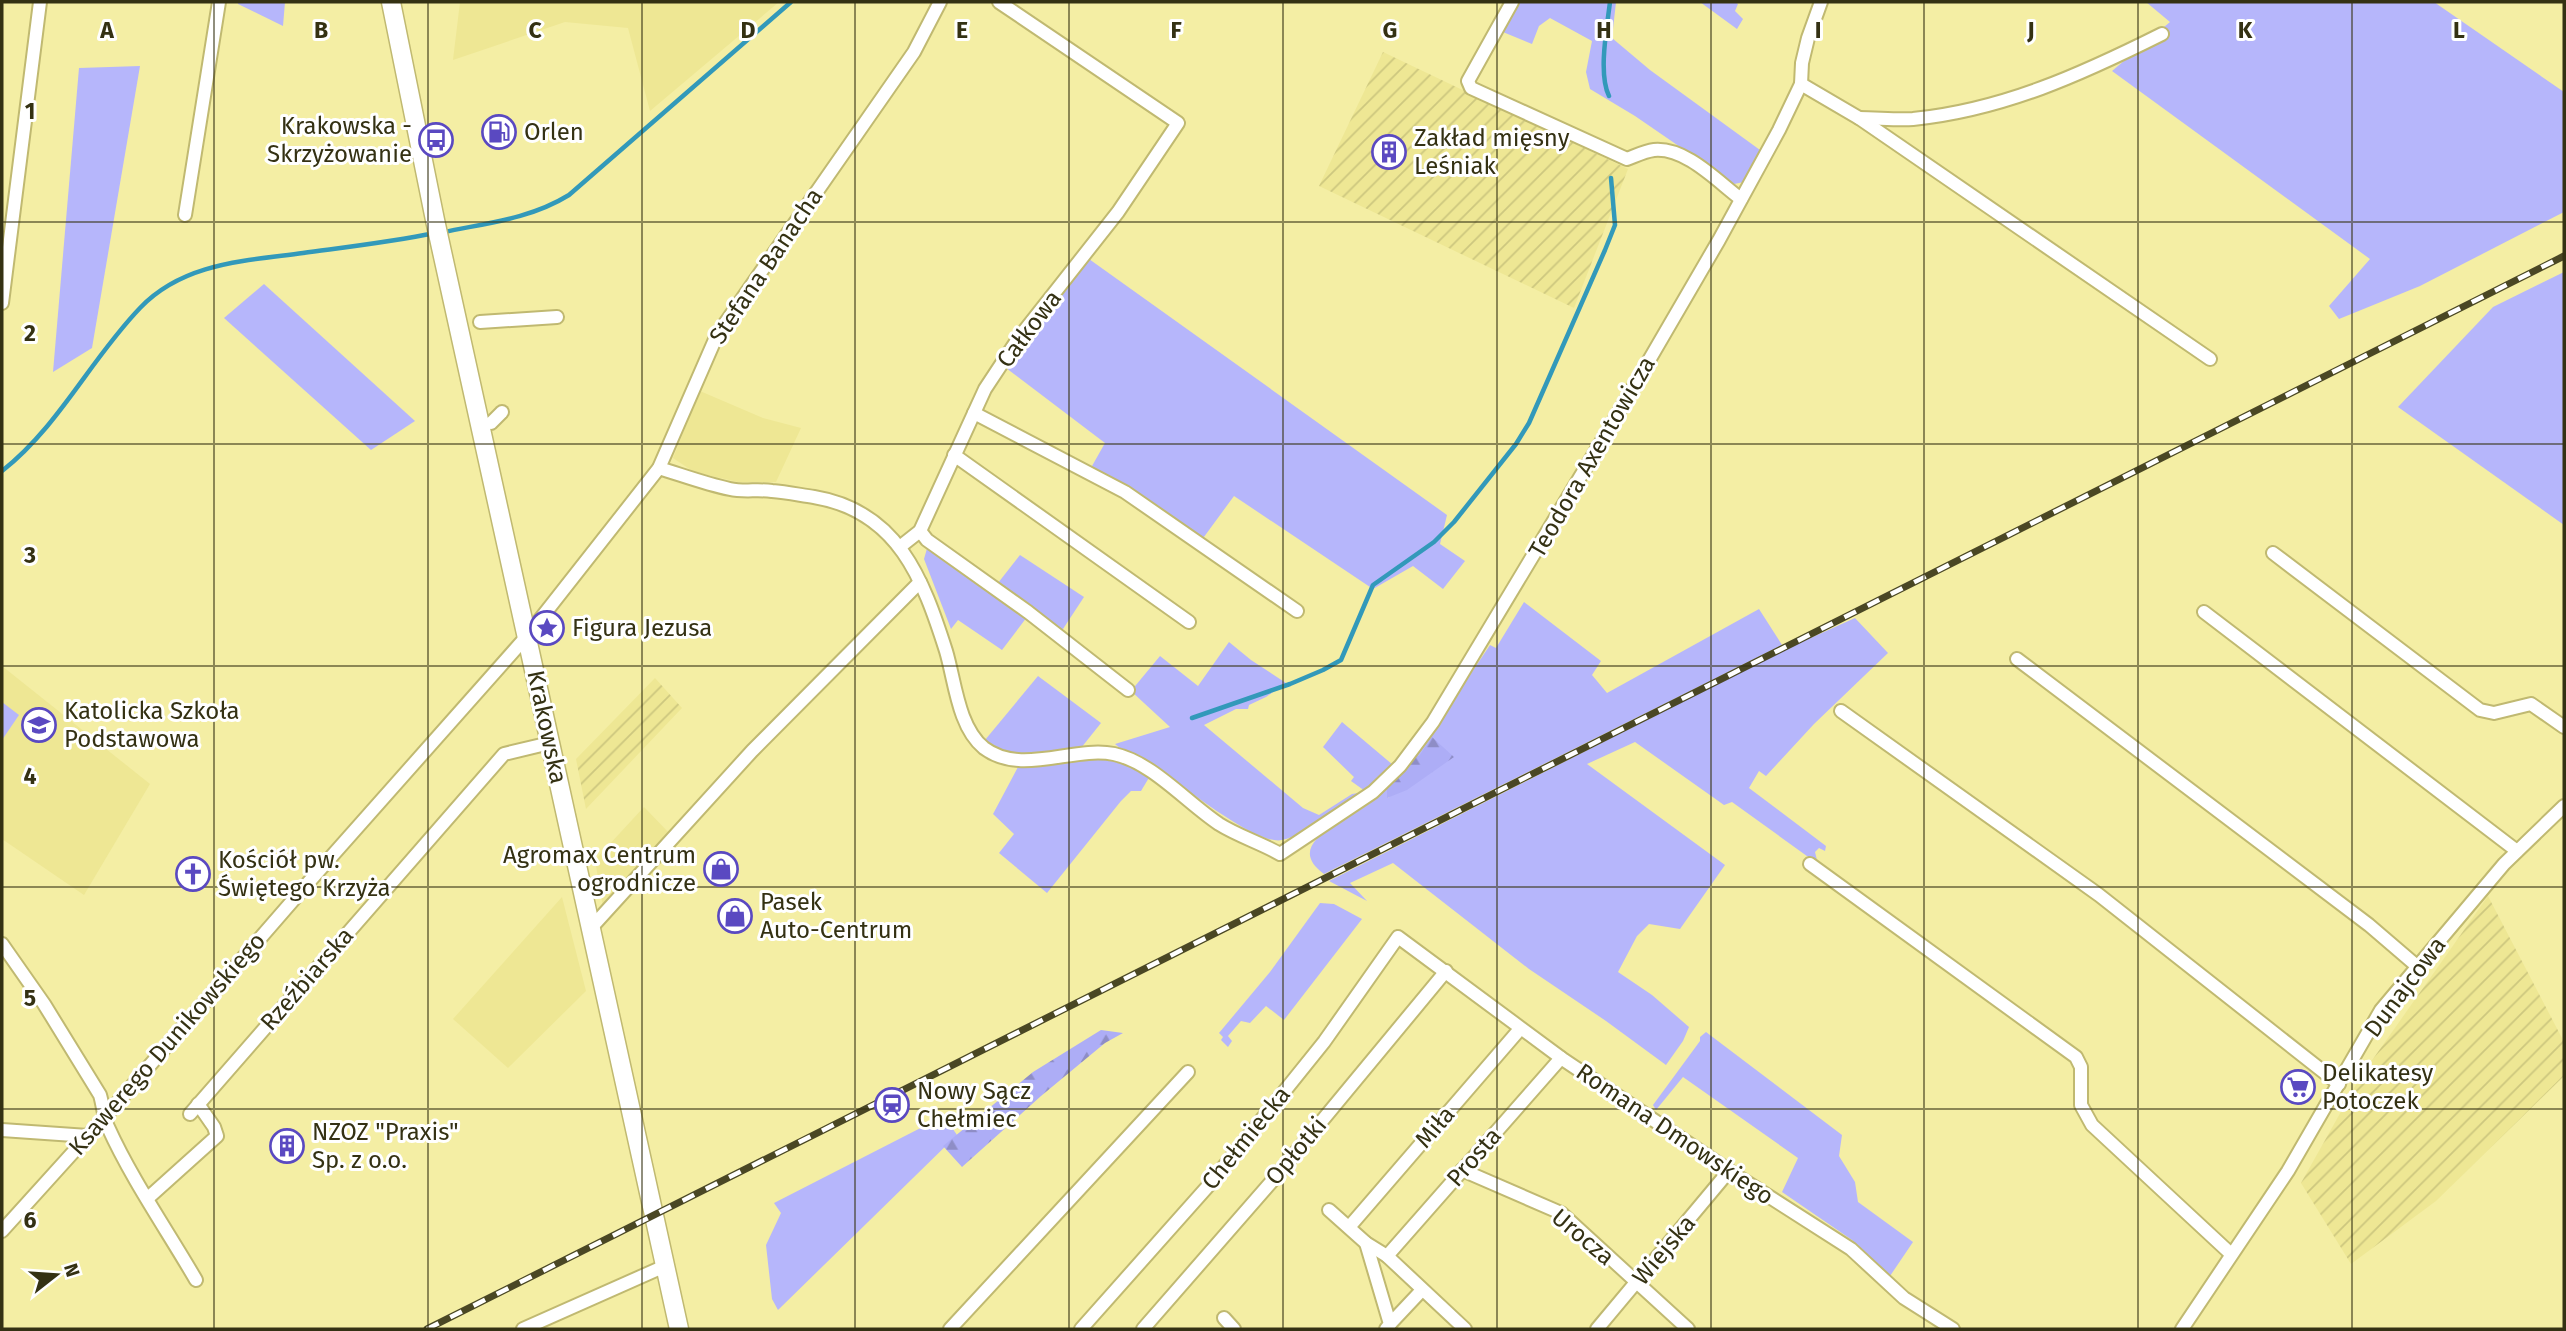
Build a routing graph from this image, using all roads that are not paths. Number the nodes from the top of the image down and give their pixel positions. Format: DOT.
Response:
graph roads {
  1 [pos="40,2"];
  2 [pos="219,2"];
  3 [pos="391,2"];
  4 [pos="940,2"];
  5 [pos="999,2"];
  6 [pos="1512,2"];
  7 [pos="1821,2"];
  8 [pos="2162,34"];
  9 [pos="1801,84"];
  10 [pos="1859,118"];
  11 [pos="1741,199"];
  12 [pos="185,215"];
  13 [pos="2,303"];
  14 [pos="557,317"];
  15 [pos="480,322"];
  16 [pos="2210,359"];
  17 [pos="502,412"];
  18 [pos="974,413"];
  19 [pos="491,423"];
  20 [pos="954,455"];
  21 [pos="659,468"];
  22 [pos="920,531"];
  23 [pos="901,546"];
  24 [pos="2273,553"];
  25 [pos="920,582"];
  26 [pos="1297,611"];
  27 [pos="2204,612"];
  28 [pos="1189,622"];
  29 [pos="527,636"];
  30 [pos="2017,659"];
  31 [pos="1128,690"];
  32 [pos="1841,711"];
  33 [pos="2564,727"];
  34 [pos="550,743"];
  35 [pos="2564,806"];
  36 [pos="2517,851"];
  37 [pos="1810,864"];
  38 [pos="591,928"];
  39 [pos="1398,937"];
  40 [pos="2,944"];
  41 [pos="2417,967"];
  42 [pos="1446,971"];
  43 [pos="1520,1029"];
  44 [pos="1561,1058"];
  45 [pos="1188,1072"];
  46 [pos="2339,1084"];
  47 [pos="105,1117"];
  48 [pos="2,1130"];
  49 [pos="88,1136"];
  50 [pos="1462,1170"];
  51 [pos="1729,1171"];
  52 [pos="148,1198"];
  53 [pos="1329,1210"];
  54 [pos="1350,1226"];
  55 [pos="3,1228"];
  56 [pos="1366,1243"];
  57 [pos="2231,1254"];
  58 [pos="1387,1256"];
  59 [pos="664,1266"];
  60 [pos="196,1280"];
  61 [pos="1637,1283"];
  62 [pos="1422,1290"];
  63 [pos="1224,1318"];
  64 [pos="1388,1327"];
  65 [pos="523,1329"];
  66 [pos="679,1329"];
  67 [pos="950,1329"];
  68 [pos="1081,1329"];
  69 [pos="1143,1329"];
  70 [pos="1234,1329"];
  71 [pos="1465,1329"];
  72 [pos="1597,1329"];
  73 [pos="1689,1329"];
  74 [pos="1953,1329"];
  75 [pos="2182,1329"];
  1 -- 13 [label="street"];
  2 -- 12 [label="street"];
  3 -- 29 [label="main road, Krakowska"];
  4 -- 21 [label="street, Stefana Banacha"];
  5 -- 18 [label="street, Całkowa"];
  6 -- 11 [label="street"];
  7 -- 9 [label="street, Teodora Axentowicza"];
  8 -- 10 [label="street"];
  9 -- 10 [label="street"];
  9 -- 11 [label="street, Teodora Axentowicza"];
  10 -- 16 [label="street"];
  11 -- 25 [label="street, Teodora Axentowicza"];
  14 -- 15 [label="street"];
  17 -- 19 [label="street"];
  18 -- 20 [label="street, Całkowa"];
  18 -- 26 [label="street"];
  20 -- 22 [label="street, Całkowa"];
  20 -- 28 [label="street"];
  21 -- 23 [label="street"];
  21 -- 29 [label="street, Stefana Banacha"];
  22 -- 23 [label="street, Całkowa"];
  22 -- 31 [label="street"];
  23 -- 25 [label="street"];
  24 -- 33 [label="street"];
  25 -- 38 [label="street"];
  27 -- 36 [label="street"];
  29 -- 34 [label="main road, Krakowska"];
  29 -- 47 [label="street, Ksawerego Dunikowskiego"];
  30 -- 41 [label="street"];
  32 -- 46 [label="street"];
  34 -- 38 [label="main road, Krakowska"];
  34 -- 52 [label="street, Rzeźbiarska"];
  35 -- 36 [label="street, Dunajcowa"];
  36 -- 41 [label="street, Dunajcowa"];
  37 -- 57 [label="street"];
  38 -- 59 [label="main road, Krakowska"];
  39 -- 42 [label="street, Romana Dmowskiego"];
  39 -- 68 [label="street, Chełmiecka"];
  40 -- 47 [label="street"];
  41 -- 46 [label="street, Dunajcowa"];
  42 -- 43 [label="street, Romana Dmowskiego"];
  42 -- 69 [label="street, Opłotki"];
  43 -- 44 [label="street, Romana Dmowskiego"];
  43 -- 54 [label="street, Miła"];
  44 -- 50 [label="street, Prosta"];
  44 -- 51 [label="street, Romana Dmowskiego"];
  45 -- 67 [label="street"];
  46 -- 57 [label="street, Dunajcowa"];
  47 -- 49 [label="street, Ksawerego Dunikowskiego"];
  47 -- 52 [label="street"];
  48 -- 49 [label="street"];
  49 -- 55 [label="street, Ksawerego Dunikowskiego"];
  50 -- 58 [label="street, Prosta"];
  50 -- 61 [label="street, Urocza"];
  51 -- 61 [label="street, Wiejska"];
  51 -- 74 [label="street, Romana Dmowskiego"];
  52 -- 60 [label="street"];
  53 -- 54 [label="street"];
  54 -- 56 [label="street"];
  56 -- 58 [label="street"];
  56 -- 64 [label="street"];
  57 -- 75 [label="street, Dunajcowa"];
  58 -- 62 [label="street"];
  59 -- 65 [label="street"];
  59 -- 66 [label="main road, Krakowska"];
  61 -- 72 [label="street, Wiejska"];
  61 -- 73 [label="street, Urocza"];
  62 -- 64 [label="street"];
  62 -- 71 [label="street"];
  63 -- 70 [label="street"];
}
